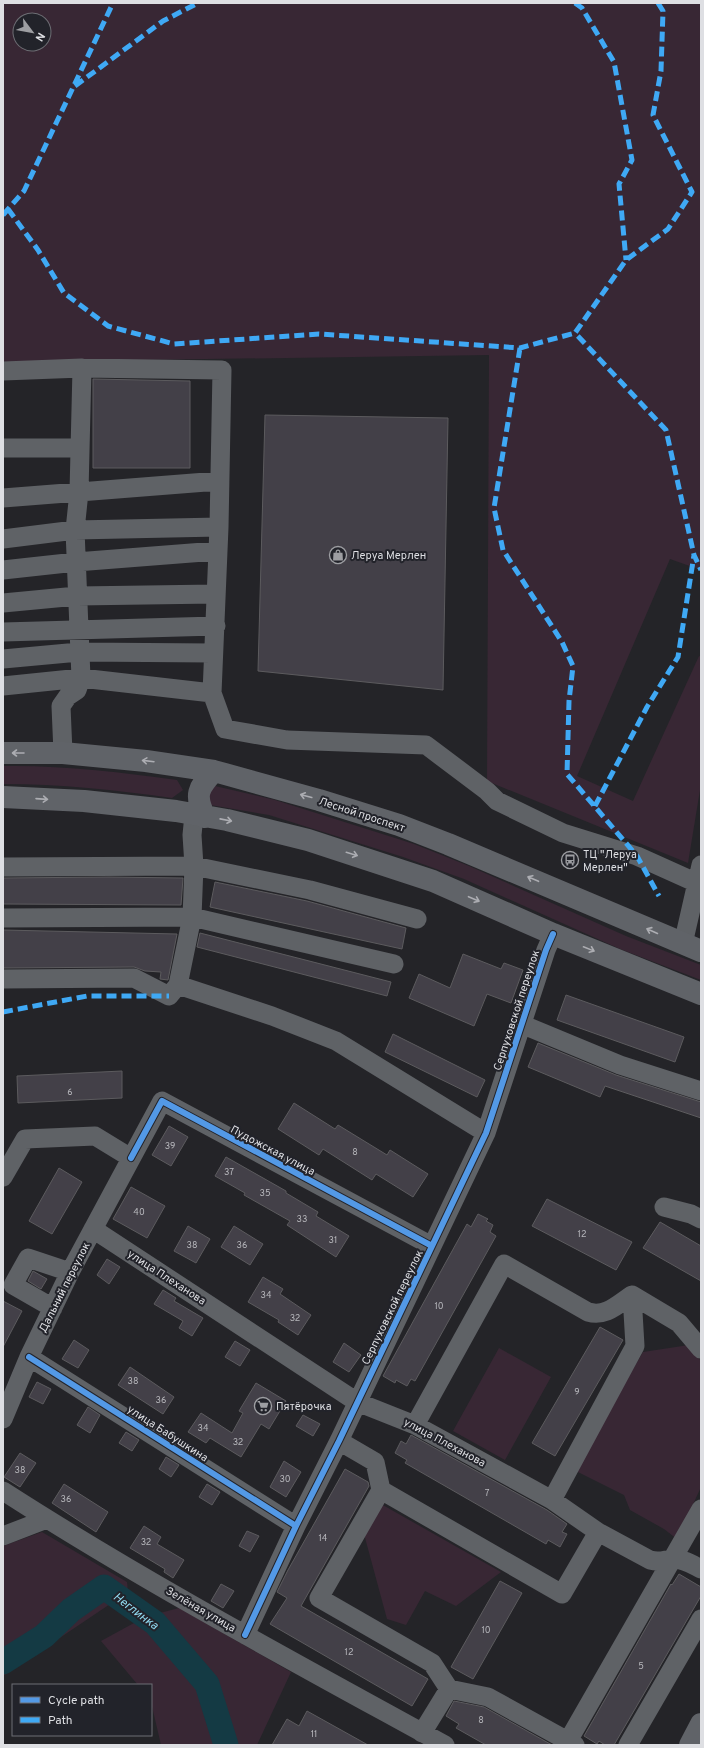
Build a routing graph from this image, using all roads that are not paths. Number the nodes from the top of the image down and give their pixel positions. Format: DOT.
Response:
graph roads {
  1 [pos="82,368"];
  2 [pos="3,371"];
  3 [pos="3,448"];
  4 [pos="80,448"];
  5 [pos="219,481"];
  6 [pos="79,492"];
  7 [pos="3,498"];
  8 [pos="219,527"];
  9 [pos="75,530"];
  10 [pos="3,539"];
  11 [pos="217,551"];
  12 [pos="76,562"];
  13 [pos="3,570"];
  14 [pos="215,594"];
  15 [pos="77,596"];
  16 [pos="3,603"];
  17 [pos="216,626"];
  18 [pos="78,629"];
  19 [pos="3,632"];
  20 [pos="79,652"];
  21 [pos="213,654"];
  22 [pos="3,659"];
  23 [pos="81,678"];
  24 [pos="3,686"];
  25 [pos="212,693"];
  26 [pos="3,753"];
  27 [pos="63,753"];
  28 [pos="179,766"];
  29 [pos="214,771"];
  30 [pos="3,797"];
  31 [pos="191,814"];
  32 [pos="194,866"];
  33 [pos="3,867"];
  34 [pos="699,874"];
  35 [pos="192,917"];
  36 [pos="3,918"];
  37 [pos="417,919"];
  38 [pos="553,934"];
  39 [pos="692,948"];
  40 [pos="394,964"];
  41 [pos="3,978"];
  42 [pos="178,985"];
  43 [pos="701,994"];
  44 [pos="521,1024"];
  45 [pos="701,1091"];
  46 [pos="486,1134"];
  47 [pos="131,1158"];
  48 [pos="3,1176"];
  49 [pos="664,1207"];
  50 [pos="701,1219"];
  51 [pos="93,1229"];
  52 [pos="432,1246"];
  53 [pos="70,1272"];
  54 [pos="632,1295"];
  55 [pos="53,1308"];
  56 [pos="701,1349"];
  57 [pos="29,1357"];
  58 [pos="357,1402"];
  59 [pos="3,1419"];
  60 [pos="415,1425"];
  61 [pos="339,1441"];
  62 [pos="382,1490"];
  63 [pos="3,1491"];
  64 [pos="552,1500"];
  65 [pos="701,1509"];
  66 [pos="47,1520"];
  67 [pos="296,1526"];
  68 [pos="598,1532"];
  69 [pos="3,1536"];
  70 [pos="674,1559"];
  71 [pos="701,1569"];
  72 [pos="701,1619"];
  73 [pos="245,1635"];
  74 [pos="448,1689"];
  75 [pos="701,1724"];
  76 [pos="422,1733"];
  77 [pos="571,1743"];
  78 [pos="445,1745"];
  79 [pos="628,1745"];
  80 [pos="690,1745"];
  1 -- 2 [label="street"];
  1 -- 4 [label="street"];
  1 -- 5 [label="street"];
  3 -- 4 [label="street"];
  4 -- 6 [label="street"];
  5 -- 6 [label="street"];
  5 -- 8 [label="street"];
  6 -- 7 [label="street"];
  6 -- 9 [label="street"];
  8 -- 9 [label="street"];
  8 -- 11 [label="street"];
  9 -- 10 [label="street"];
  9 -- 12 [label="street"];
  11 -- 12 [label="street"];
  11 -- 14 [label="street"];
  12 -- 13 [label="street"];
  12 -- 15 [label="street"];
  14 -- 15 [label="street"];
  14 -- 17 [label="street"];
  15 -- 16 [label="street"];
  15 -- 18 [label="street"];
  17 -- 18 [label="street"];
  17 -- 21 [label="street"];
  18 -- 19 [label="street"];
  18 -- 20 [label="street"];
  20 -- 21 [label="street"];
  20 -- 22 [label="street"];
  20 -- 23 [label="street"];
  21 -- 25 [label="street"];
  23 -- 24 [label="street"];
  23 -- 25 [label="street"];
  23 -- 27 [label="street"];
  25 -- 34 [label="street"];
  27 -- 26 [label="main road, Лесной проспект, one-way"];
  28 -- 27 [label="main road, Лесной проспект, one-way"];
  28 -- 29 [label="main road, Лесной проспект"];
  28 -- 31 [label="main road"];
  29 -- 31 [label="main road"];
  39 -- 29 [label="main road, Лесной проспект, one-way"];
  30 -- 31 [label="main road, one-way"];
  31 -- 32 [label="street"];
  31 -- 38 [label="main road, one-way"];
  32 -- 33 [label="street"];
  32 -- 35 [label="street"];
  32 -- 37 [label="street"];
  34 -- 39 [label="street"];
  35 -- 36 [label="street"];
  35 -- 40 [label="street"];
  35 -- 42 [label="street"];
  38 -- 43 [label="main road, one-way"];
  38 -- 44 [label="street, Серпуховской переулок"];
  41 -- 42 [label="street"];
  42 -- 46 [label="street"];
  44 -- 45 [label="street"];
  44 -- 46 [label="street, Серпуховской переулок"];
  46 -- 52 [label="street, Серпуховской переулок"];
  47 -- 48 [label="street"];
  47 -- 51 [label="street, Дальний переулок"];
  47 -- 52 [label="street, Пудожская улица"];
  49 -- 50 [label="street"];
  51 -- 53 [label="street, Дальний переулок"];
  51 -- 58 [label="street, улица Плеханова"];
  52 -- 58 [label="street, Серпуховской переулок"];
  53 -- 55 [label="street, Дальний переулок"];
  53 -- 55 [label="street"];
  54 -- 56 [label="street"];
  54 -- 60 [label="street"];
  54 -- 64 [label="street"];
  55 -- 57 [label="street, Дальний переулок"];
  57 -- 59 [label="street, Дальний переулок"];
  57 -- 67 [label="street, улица Бабушкина"];
  58 -- 60 [label="street, улица Плеханова"];
  58 -- 61 [label="street, Серпуховской переулок"];
  60 -- 64 [label="street, улица Плеханова"];
  61 -- 62 [label="street"];
  61 -- 67 [label="street, Серпуховской переулок"];
  62 -- 68 [label="street"];
  62 -- 74 [label="street"];
  63 -- 66 [label="street, Зелёная улица"];
  64 -- 68 [label="street, улица Плеханова"];
  65 -- 70 [label="street"];
  66 -- 69 [label="street"];
  66 -- 73 [label="street, Зелёная улица"];
  67 -- 73 [label="street, Серпуховской переулок"];
  68 -- 70 [label="street, улица Плеханова"];
  70 -- 71 [label="street, улица Плеханова"];
  70 -- 77 [label="street"];
  72 -- 79 [label="street"];
  73 -- 76 [label="street, Зелёная улица"];
  74 -- 76 [label="street"];
  74 -- 77 [label="street"];
  75 -- 80 [label="main road"];
  76 -- 78 [label="street, Зелёная улица"];
}
